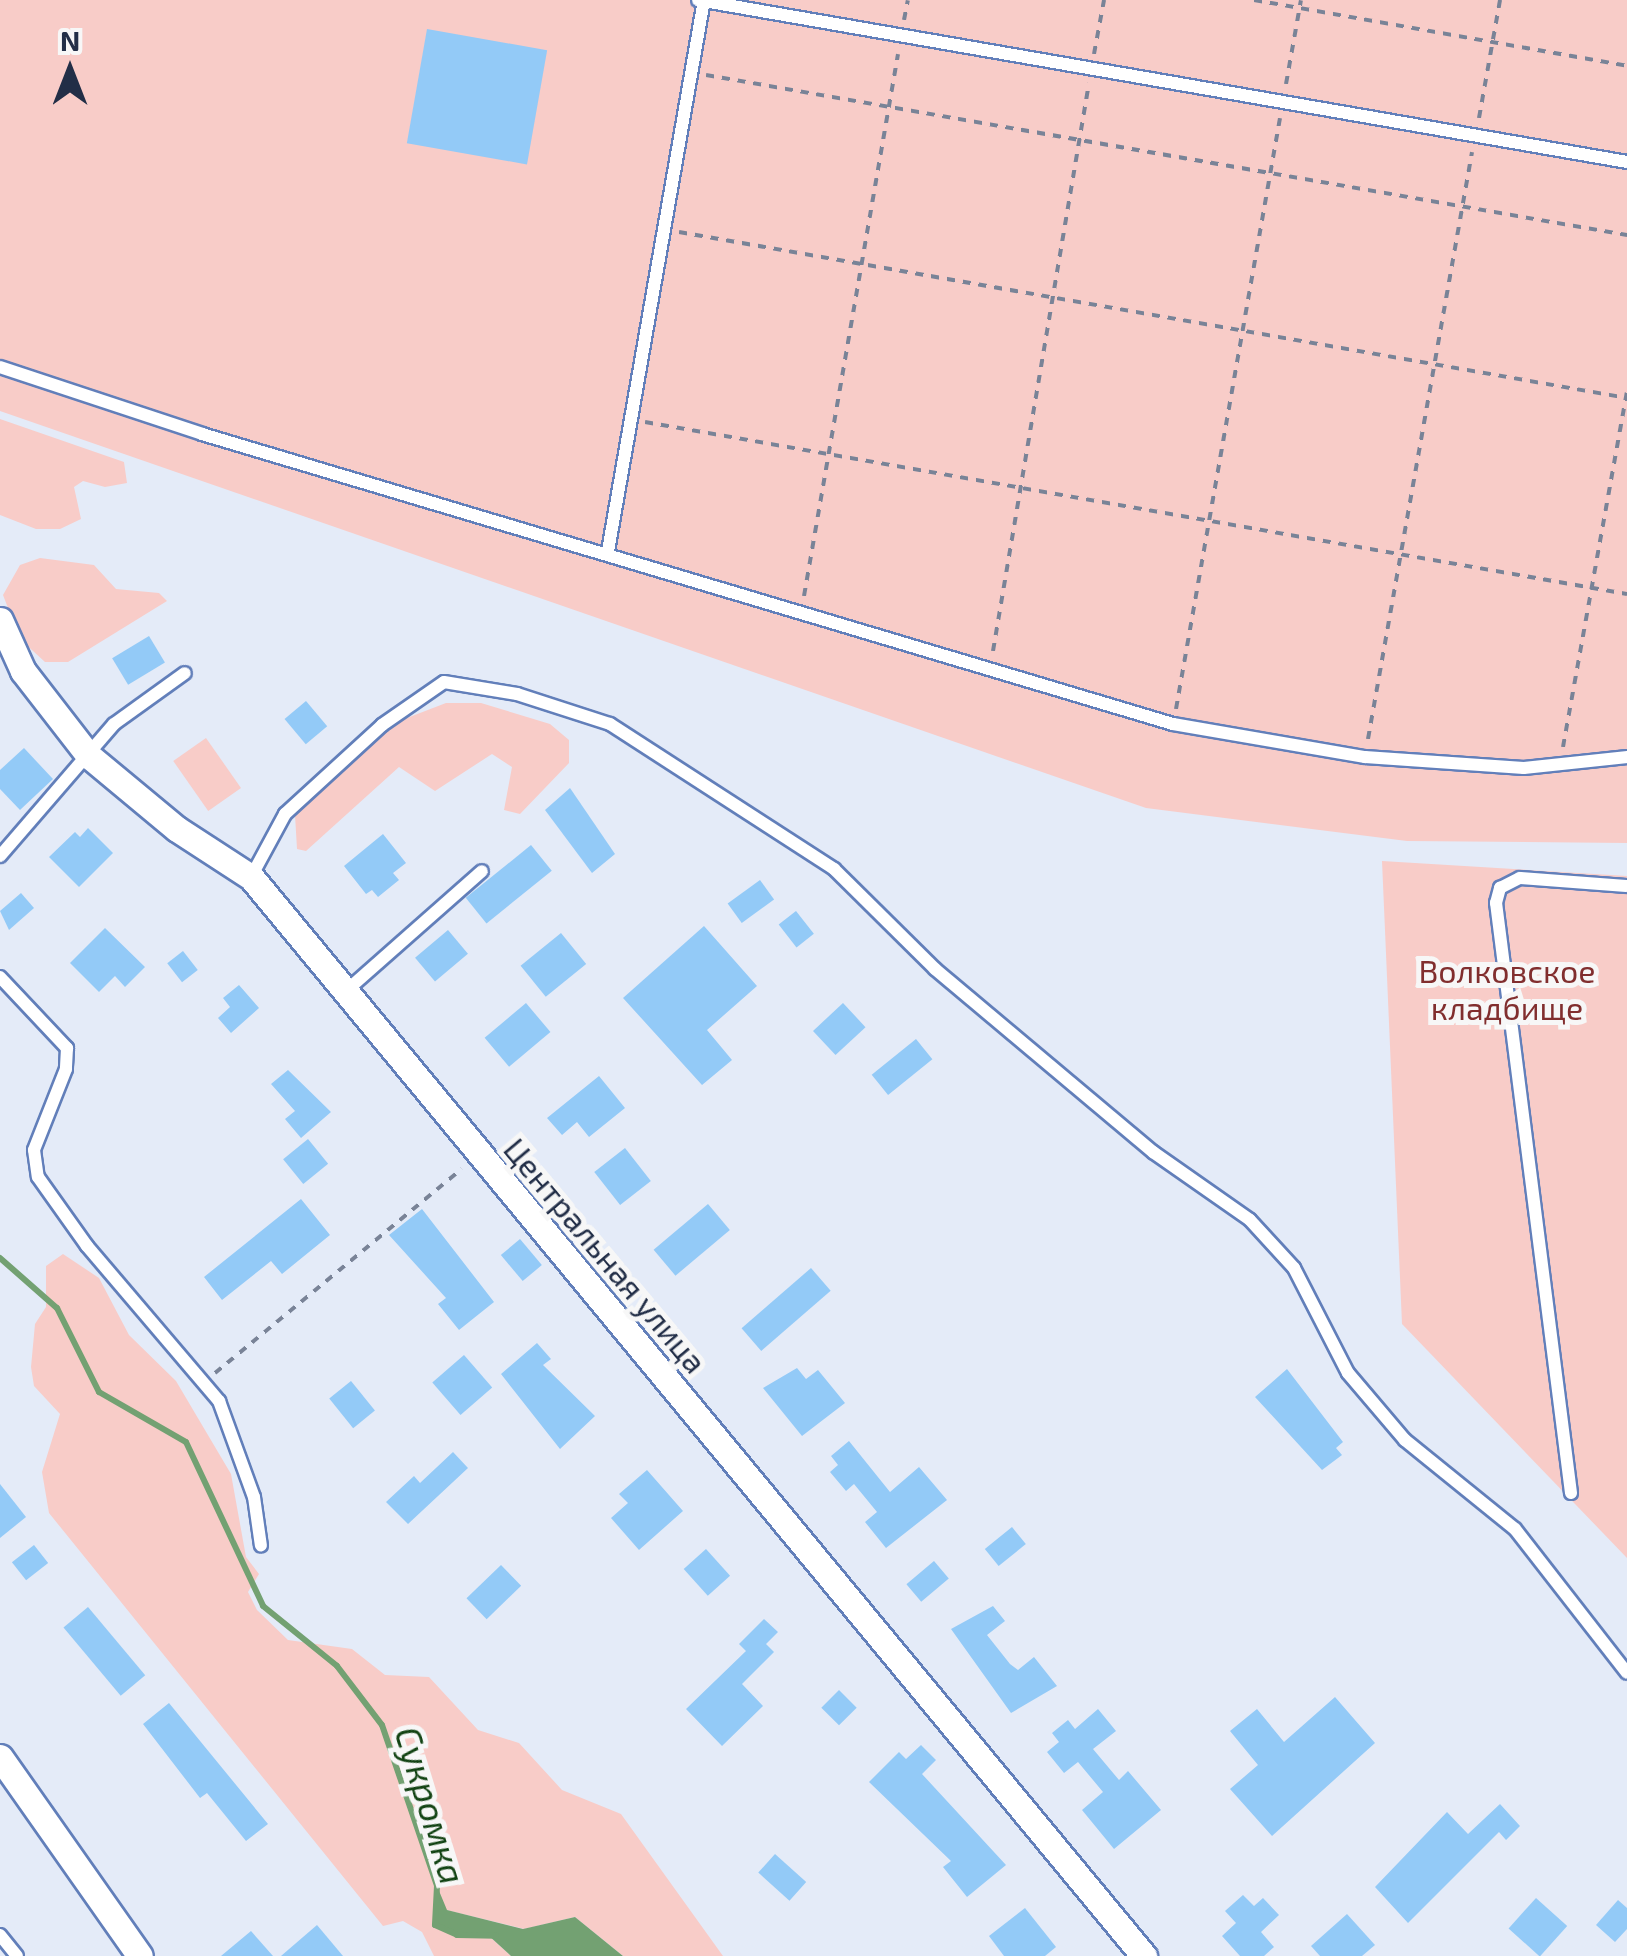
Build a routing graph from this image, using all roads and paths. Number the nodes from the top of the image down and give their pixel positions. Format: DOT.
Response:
graph roads {
  1 [pos="702,0"];
  2 [pos="1104,0"];
  3 [pos="1254,0"];
  4 [pos="1301,0"];
  5 [pos="1500,0"];
  6 [pos="1299,8"];
  7 [pos="901,37"];
  8 [pos="1492,42"];
  9 [pos="1627,66"];
  10 [pos="1092,70"];
  11 [pos="692,72"];
  12 [pos="1282,103"];
  13 [pos="889,106"];
  14 [pos="1475,136"];
  15 [pos="1080,138"];
  16 [pos="1627,162"];
  17 [pos="1270,171"];
  18 [pos="1462,207"];
  19 [pos="664,229"];
  20 [pos="1627,236"];
  21 [pos="861,263"];
  22 [pos="1052,297"];
  23 [pos="1242,330"];
  24 [pos="1433,364"];
  25 [pos="0,367"];
  26 [pos="1627,396"];
  27 [pos="631,419"];
  28 [pos="828,454"];
  29 [pos="1020,487"];
  30 [pos="1208,520"];
  31 [pos="608,551"];
  32 [pos="1401,554"];
  33 [pos="1592,588"];
  34 [pos="1627,594"];
  35 [pos="802,610"];
  36 [pos="0,620"];
  37 [pos="990,671"];
  38 [pos="185,673"];
  39 [pos="1173,724"];
  40 [pos="89,756"];
  41 [pos="1627,756"];
  42 [pos="1365,758"];
  43 [pos="1560,764"];
  44 [pos="0,856"];
  45 [pos="482,870"];
  46 [pos="251,877"];
  47 [pos="1627,886"];
  48 [pos="0,977"];
  49 [pos="346,990"];
  50 [pos="480,1153"];
  51 [pos="203,1382"];
  52 [pos="1571,1493"];
  53 [pos="261,1546"];
  54 [pos="1627,1674"];
  55 [pos="0,1757"];
  56 [pos="0,1936"];
  57 [pos="17,1956"];
  58 [pos="140,1956"];
  59 [pos="1144,1956"];
  1 -- 7 [label="lane"];
  1 -- 11 [label="lane"];
  2 -- 10 [label="path"];
  3 -- 6 [label="path"];
  4 -- 6 [label="path"];
  5 -- 8 [label="path"];
  6 -- 8 [label="path"];
  6 -- 12 [label="path"];
  7 -- 10 [label="lane"];
  7 -- 13 [label="path"];
  8 -- 9 [label="path"];
  8 -- 14 [label="path"];
  10 -- 12 [label="lane"];
  10 -- 15 [label="path"];
  11 -- 13 [label="path"];
  11 -- 19 [label="lane"];
  12 -- 14 [label="lane"];
  12 -- 17 [label="path"];
  13 -- 15 [label="path"];
  13 -- 21 [label="path"];
  14 -- 16 [label="lane"];
  14 -- 18 [label="path"];
  15 -- 17 [label="path"];
  15 -- 22 [label="path"];
  17 -- 18 [label="path"];
  17 -- 23 [label="path"];
  18 -- 20 [label="path"];
  18 -- 24 [label="path"];
  19 -- 21 [label="path"];
  19 -- 27 [label="lane"];
  21 -- 22 [label="path"];
  21 -- 28 [label="path"];
  22 -- 23 [label="path"];
  22 -- 29 [label="path"];
  23 -- 24 [label="path"];
  23 -- 30 [label="path"];
  24 -- 26 [label="path"];
  24 -- 32 [label="path"];
  25 -- 31 [label="lane"];
  26 -- 33 [label="path"];
  27 -- 28 [label="path"];
  27 -- 31 [label="lane"];
  28 -- 29 [label="path"];
  28 -- 35 [label="path"];
  29 -- 30 [label="path"];
  29 -- 37 [label="path"];
  30 -- 32 [label="path"];
  30 -- 39 [label="path"];
  31 -- 35 [label="lane"];
  32 -- 33 [label="path"];
  32 -- 42 [label="path"];
  33 -- 34 [label="path"];
  33 -- 43 [label="path"];
  35 -- 37 [label="lane"];
  36 -- 40 [label="street, Центральная улица"];
  37 -- 39 [label="lane"];
  38 -- 40 [label="lane"];
  39 -- 42 [label="lane"];
  40 -- 44 [label="lane"];
  40 -- 46 [label="street, Центральная улица"];
  41 -- 43 [label="lane"];
  42 -- 43 [label="lane"];
  45 -- 49 [label="lane"];
  46 -- 49 [label="street, Центральная улица"];
  46 -- 54 [label="lane"];
  47 -- 52 [label="lane"];
  48 -- 51 [label="lane"];
  49 -- 50 [label="street, Центральная улица"];
  50 -- 51 [label="path"];
  50 -- 59 [label="street, Центральная улица"];
  51 -- 53 [label="lane"];
  55 -- 58 [label="street"];
  56 -- 57 [label="lane"];
}
